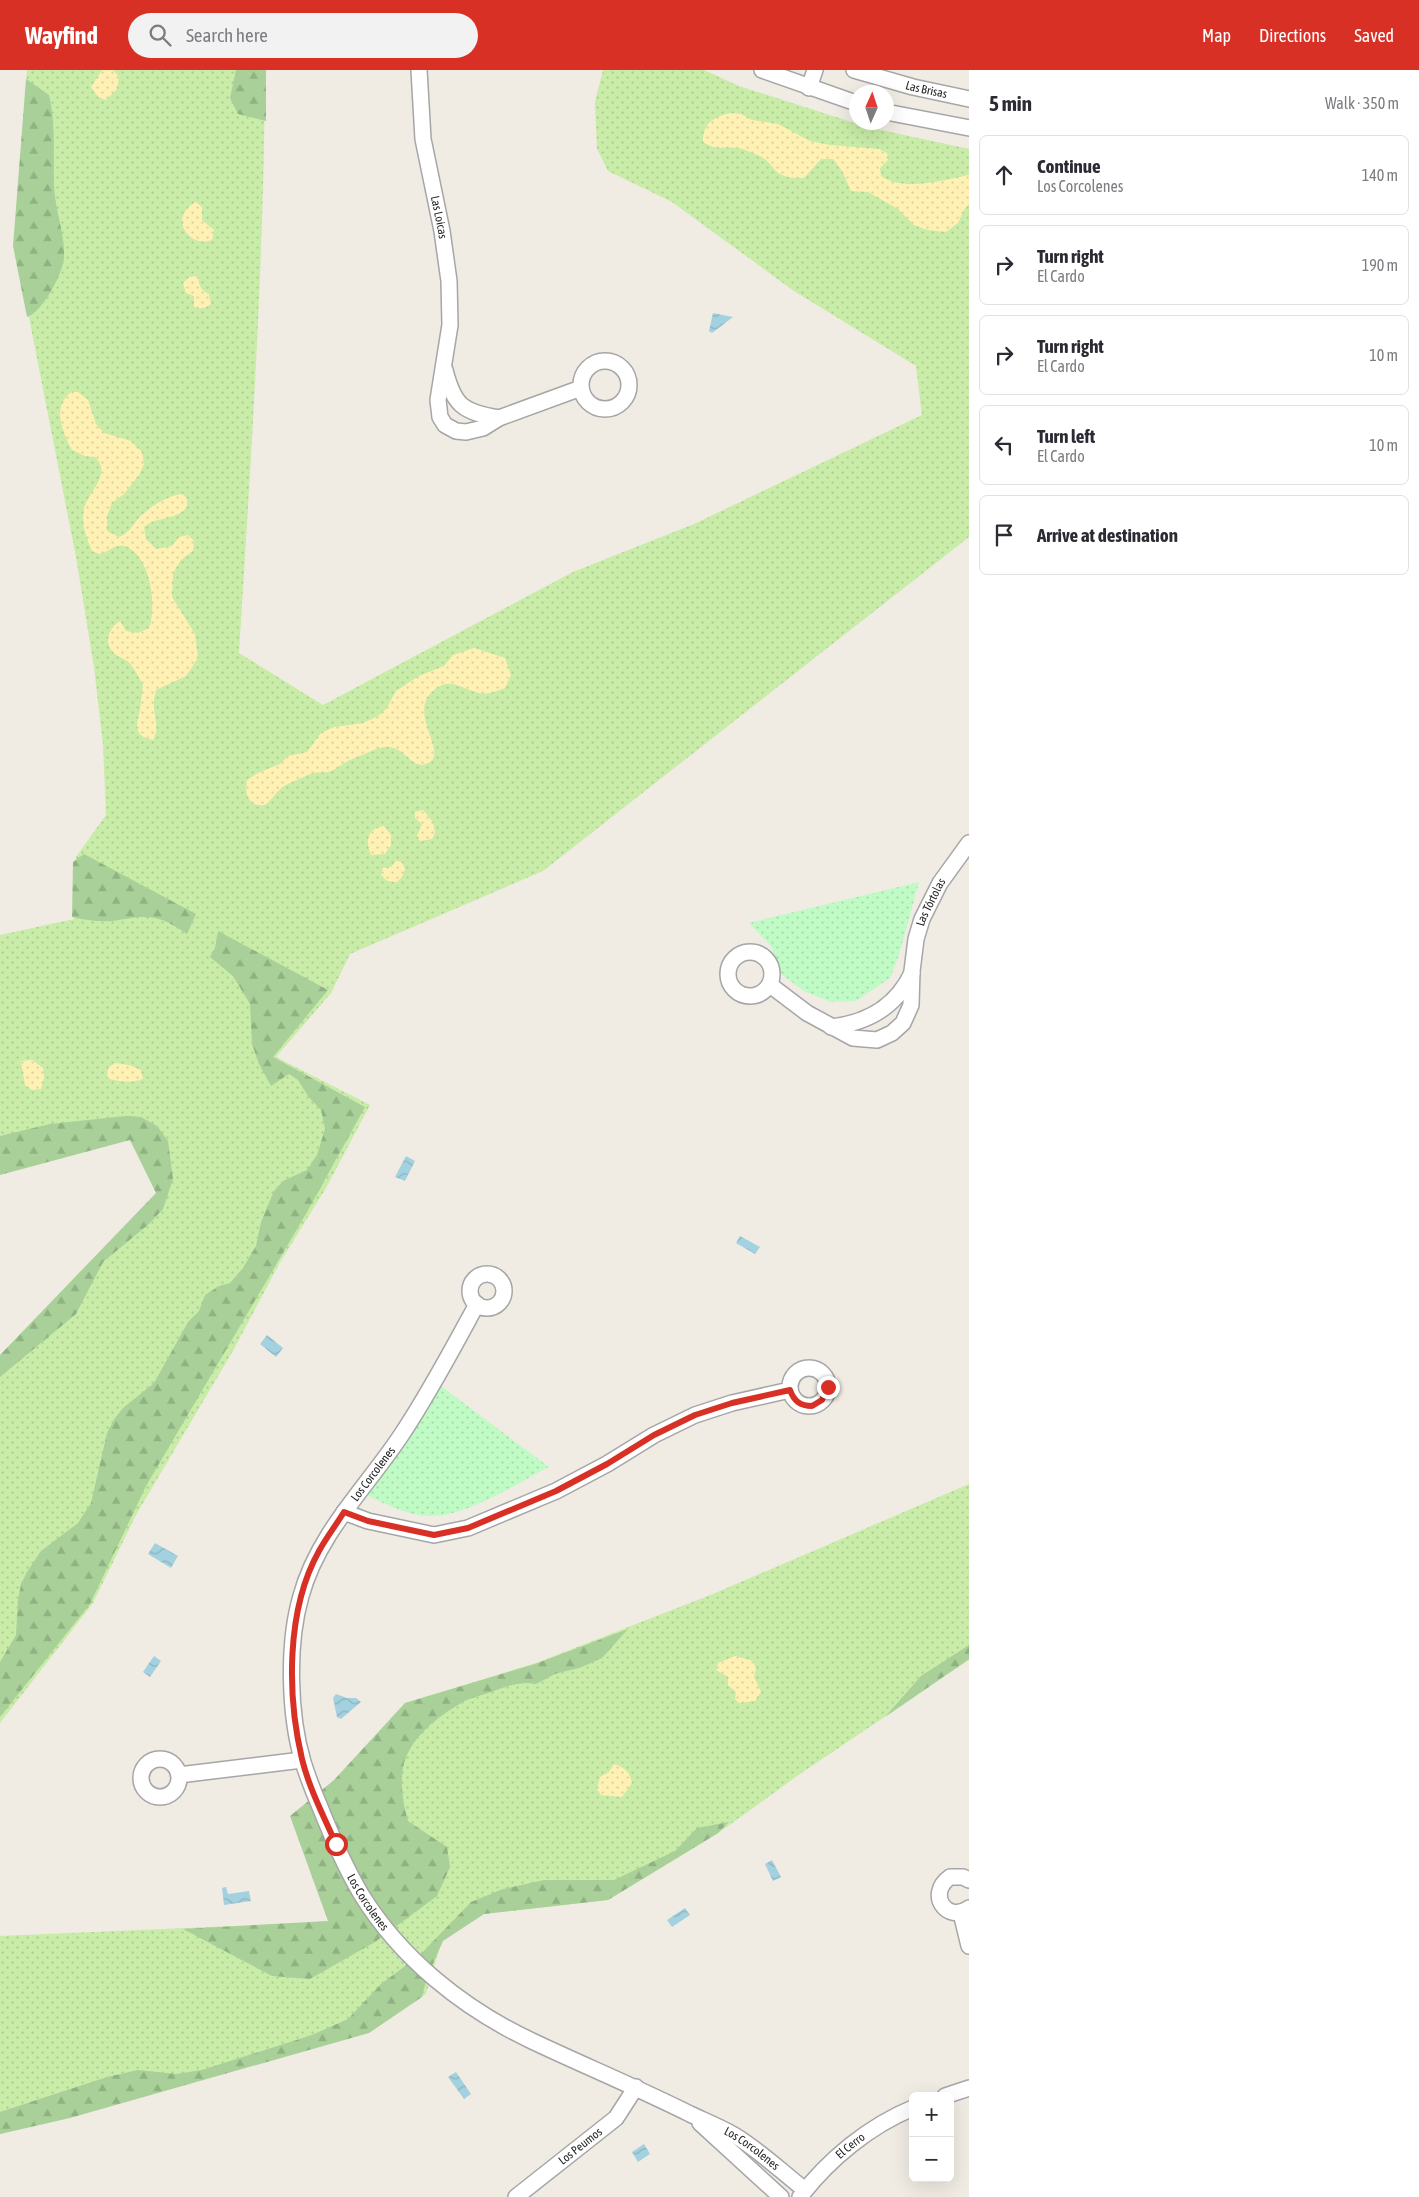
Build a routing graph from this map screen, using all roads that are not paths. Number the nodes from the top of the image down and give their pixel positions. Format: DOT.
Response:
graph roads {
  1 [pos="419,70"];
  2 [pos="762,70"];
  3 [pos="815,70"];
  4 [pos="854,70"];
  5 [pos="809,88"];
  6 [pos="969,98"];
  7 [pos="849,101"];
  8 [pos="894,114"];
  9 [pos="969,128"];
  10 [pos="444,365"];
  11 [pos="581,388"];
  12 [pos="499,418"];
  13 [pos="969,843"];
  14 [pos="912,971"];
  15 [pos="770,985"];
  16 [pos="831,1027"];
  17 [pos="478,1304"];
  18 [pos="790,1390"];
  19 [pos="344,1512"];
  20 [pos="302,1760"];
  21 [pos="178,1776"];
  22 [pos="969,1880"];
  23 [pos="965,1910"];
  24 [pos="969,1946"];
  25 [pos="636,2087"];
  26 [pos="969,2088"];
  27 [pos="954,2093"];
  28 [pos="909,2110"];
  29 [pos="692,2115"];
  30 [pos="802,2193"];
  31 [pos="516,2197"];
  32 [pos="781,2197"];
  1 -- 10 [label="street, Las Loicas"];
  2 -- 5 [label="street"];
  3 -- 5 [label="street"];
  4 -- 6 [label="street, Las Brisas"];
  5 -- 7 [label="street"];
  8 -- 9 [label="street"];
  10 -- 12 [label="street, Las Loicas"];
  10 -- 12 [label="street, Las Loicas"];
  11 -- 12 [label="street, Las Loicas"];
  13 -- 14 [label="street, Las Tórtolas"];
  14 -- 16 [label="street, Las Tórtolas"];
  14 -- 16 [label="street, Las Tórtolas"];
  15 -- 16 [label="street, Las Tórtolas"];
  17 -- 19 [label="street, Los Corcolenes"];
  18 -- 19 [label="street"];
  19 -- 20 [label="street, Los Corcolenes"];
  20 -- 21 [label="street"];
  20 -- 25 [label="street, Los Corcolenes"];
  22 -- 23 [label="street"];
  23 -- 24 [label="street"];
  25 -- 29 [label="street, Los Corcolenes"];
  25 -- 31 [label="street, Los Peumos"];
  26 -- 27 [label="street"];
  28 -- 30 [label="street, El Cerro"];
  29 -- 30 [label="street, Los Corcolenes"];
  29 -- 32 [label="street, Los Corcolenes"];
}
